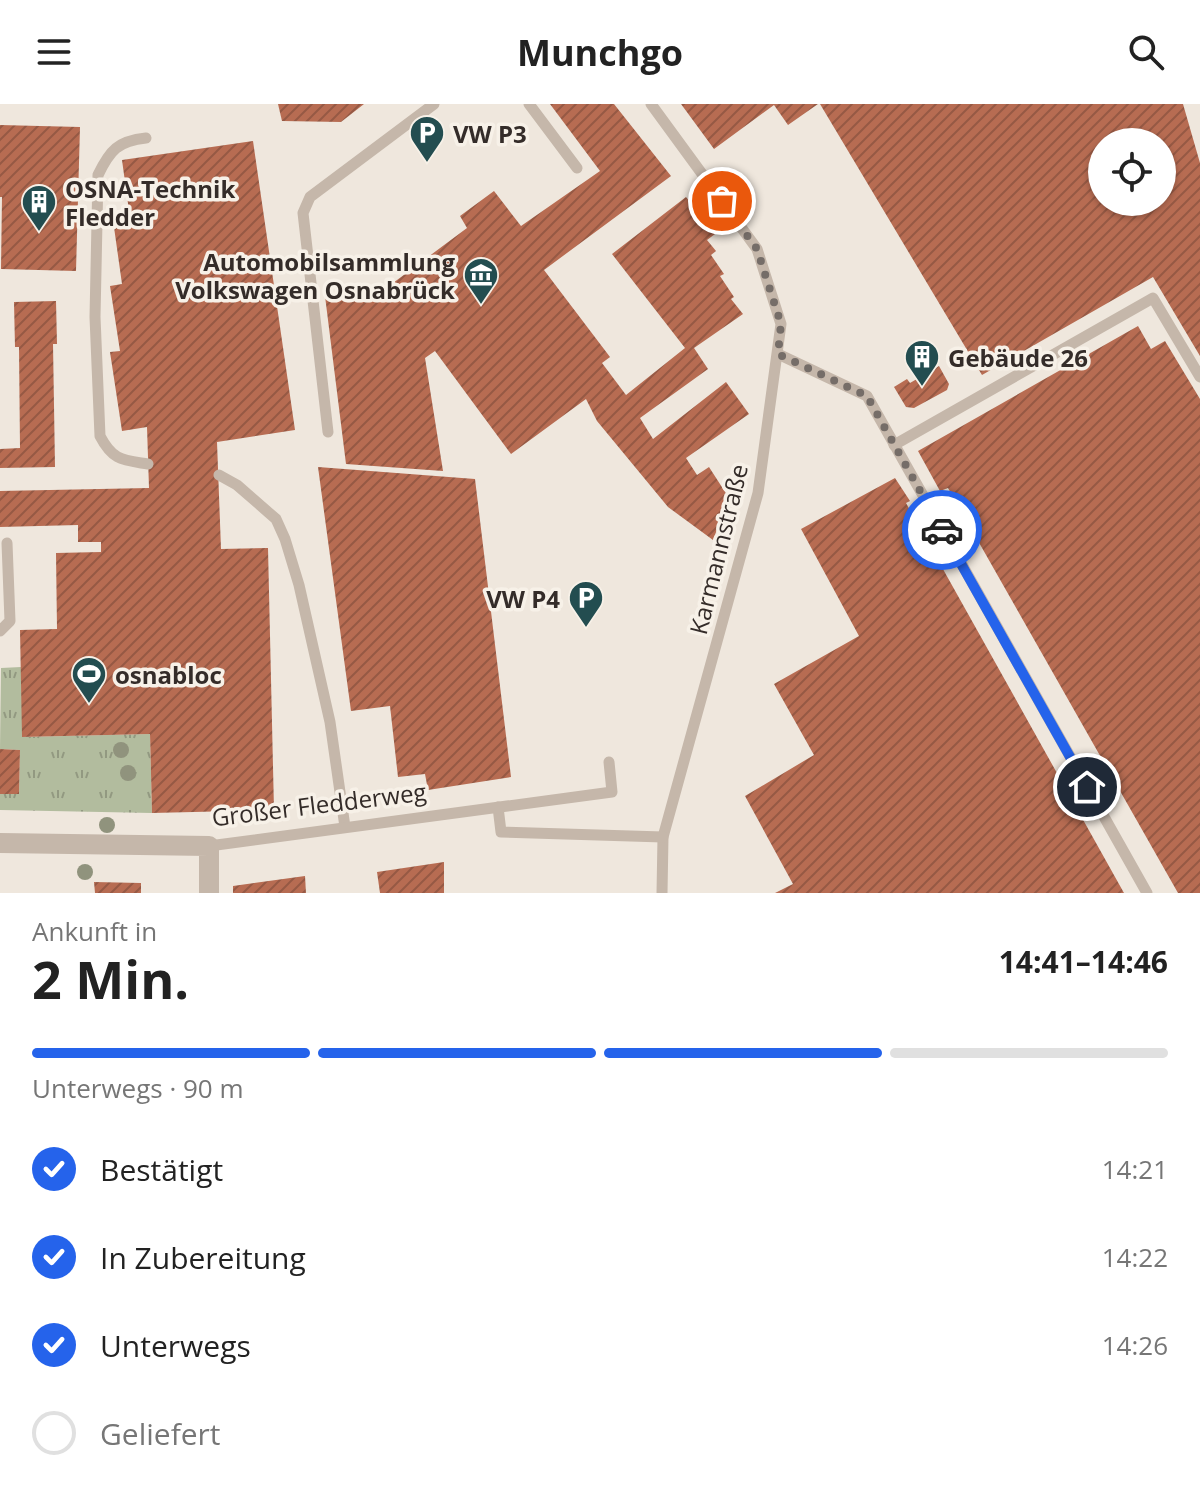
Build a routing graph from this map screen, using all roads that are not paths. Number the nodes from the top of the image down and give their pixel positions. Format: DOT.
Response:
graph roads {
  1 [pos="434,104"];
  2 [pos="529,104"];
  3 [pos="651,104"];
  4 [pos="146,138"];
  5 [pos="577,168"];
  6 [pos="778,354"];
  7 [pos="1200,377"];
  8 [pos="328,432"];
  9 [pos="894,445"];
  10 [pos="148,464"];
  11 [pos="219,475"];
  12 [pos="7,543"];
  13 [pos="0,631"];
  14 [pos="609,762"];
  15 [pos="498,807"];
  16 [pos="345,827"];
  17 [pos="663,837"];
  18 [pos="0,843"];
  19 [pos="209,846"];
  20 [pos="209,893"];
  21 [pos="662,893"];
  22 [pos="1147,893"];
  1 -- 8 [label="lane"];
  2 -- 5 [label="lane"];
  3 -- 6 [label="lane, Karmannstraße"];
  4 -- 10 [label="lane"];
  6 -- 9 [label="lane"];
  6 -- 17 [label="lane, Karmannstraße"];
  7 -- 9 [label="lane"];
  9 -- 22 [label="lane"];
  11 -- 16 [label="lane"];
  12 -- 13 [label="lane"];
  14 -- 15 [label="lane, Großer Fledderweg"];
  15 -- 16 [label="lane, Großer Fledderweg"];
  15 -- 17 [label="lane"];
  16 -- 19 [label="lane, Großer Fledderweg"];
  17 -- 21 [label="lane, Karmannstraße"];
  18 -- 19 [label="street, Großer Fledderweg"];
  19 -- 20 [label="street"];
}
